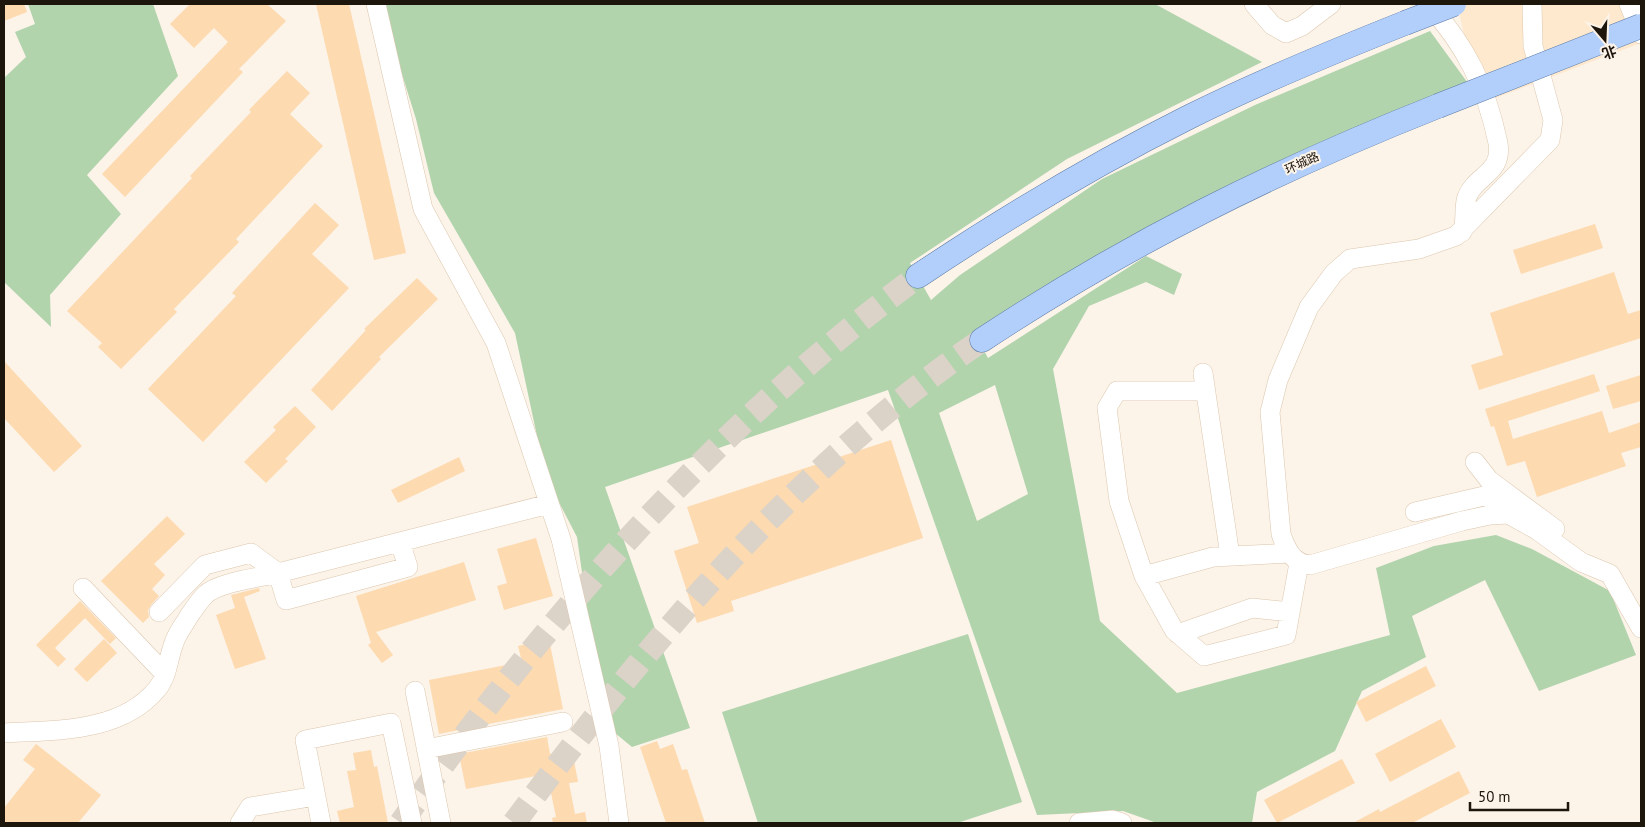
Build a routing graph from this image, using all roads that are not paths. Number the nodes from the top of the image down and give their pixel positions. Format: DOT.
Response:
graph roads {
  1 [pos="376,4"];
  2 [pos="1254,4"];
  3 [pos="1331,4"];
  4 [pos="1428,4"];
  5 [pos="1454,4"];
  6 [pos="1532,4"];
  7 [pos="1629,4"];
  8 [pos="1641,26"];
  9 [pos="1641,34"];
  10 [pos="1462,232"];
  11 [pos="918,276"];
  12 [pos="982,340"];
  13 [pos="1475,462"];
  14 [pos="549,504"];
  15 [pos="1527,508"];
  16 [pos="1416,512"];
  17 [pos="400,542"];
  18 [pos="1230,556"];
  19 [pos="1294,558"];
  20 [pos="278,573"];
  21 [pos="1610,574"];
  22 [pos="1144,576"];
  23 [pos="83,588"];
  24 [pos="159,612"];
  25 [pos="1290,612"];
  26 [pos="1641,628"];
  27 [pos="1178,634"];
  28 [pos="166,674"];
  29 [pos="415,690"];
  30 [pos="563,722"];
  31 [pos="4,733"];
  32 [pos="426,749"];
  33 [pos="316,796"];
  34 [pos="435,822"];
  35 [pos="240,823"];
  36 [pos="321,823"];
  37 [pos="412,823"];
  38 [pos="619,823"];
  39 [pos="1079,823"];
  40 [pos="1122,823"];
  1 -- 14 [label="street"];
  2 -- 3 [label="street"];
  4 -- 10 [label="street"];
  5 -- 11 [label="main road, bridge"];
  6 -- 10 [label="street"];
  7 -- 9 [label="street"];
  8 -- 12 [label="main road, 环城路, bridge"];
  10 -- 19 [label="street"];
  13 -- 15 [label="street"];
  14 -- 17 [label="street"];
  14 -- 38 [label="street"];
  15 -- 16 [label="street"];
  15 -- 21 [label="street"];
  17 -- 20 [label="street"];
  17 -- 20 [label="street"];
  18 -- 19 [label="street"];
  18 -- 22 [label="street"];
  18 -- 22 [label="street"];
  19 -- 21 [label="street"];
  19 -- 25 [label="street"];
  20 -- 24 [label="street"];
  20 -- 28 [label="street"];
  21 -- 26 [label="street"];
  22 -- 27 [label="street"];
  23 -- 28 [label="street"];
  25 -- 27 [label="street"];
  25 -- 27 [label="street"];
  28 -- 31 [label="street"];
  29 -- 32 [label="street"];
  30 -- 32 [label="street"];
  32 -- 34 [label="street"];
  33 -- 35 [label="street"];
  33 -- 36 [label="street"];
  33 -- 37 [label="street"];
  39 -- 40 [label="street"];
}
